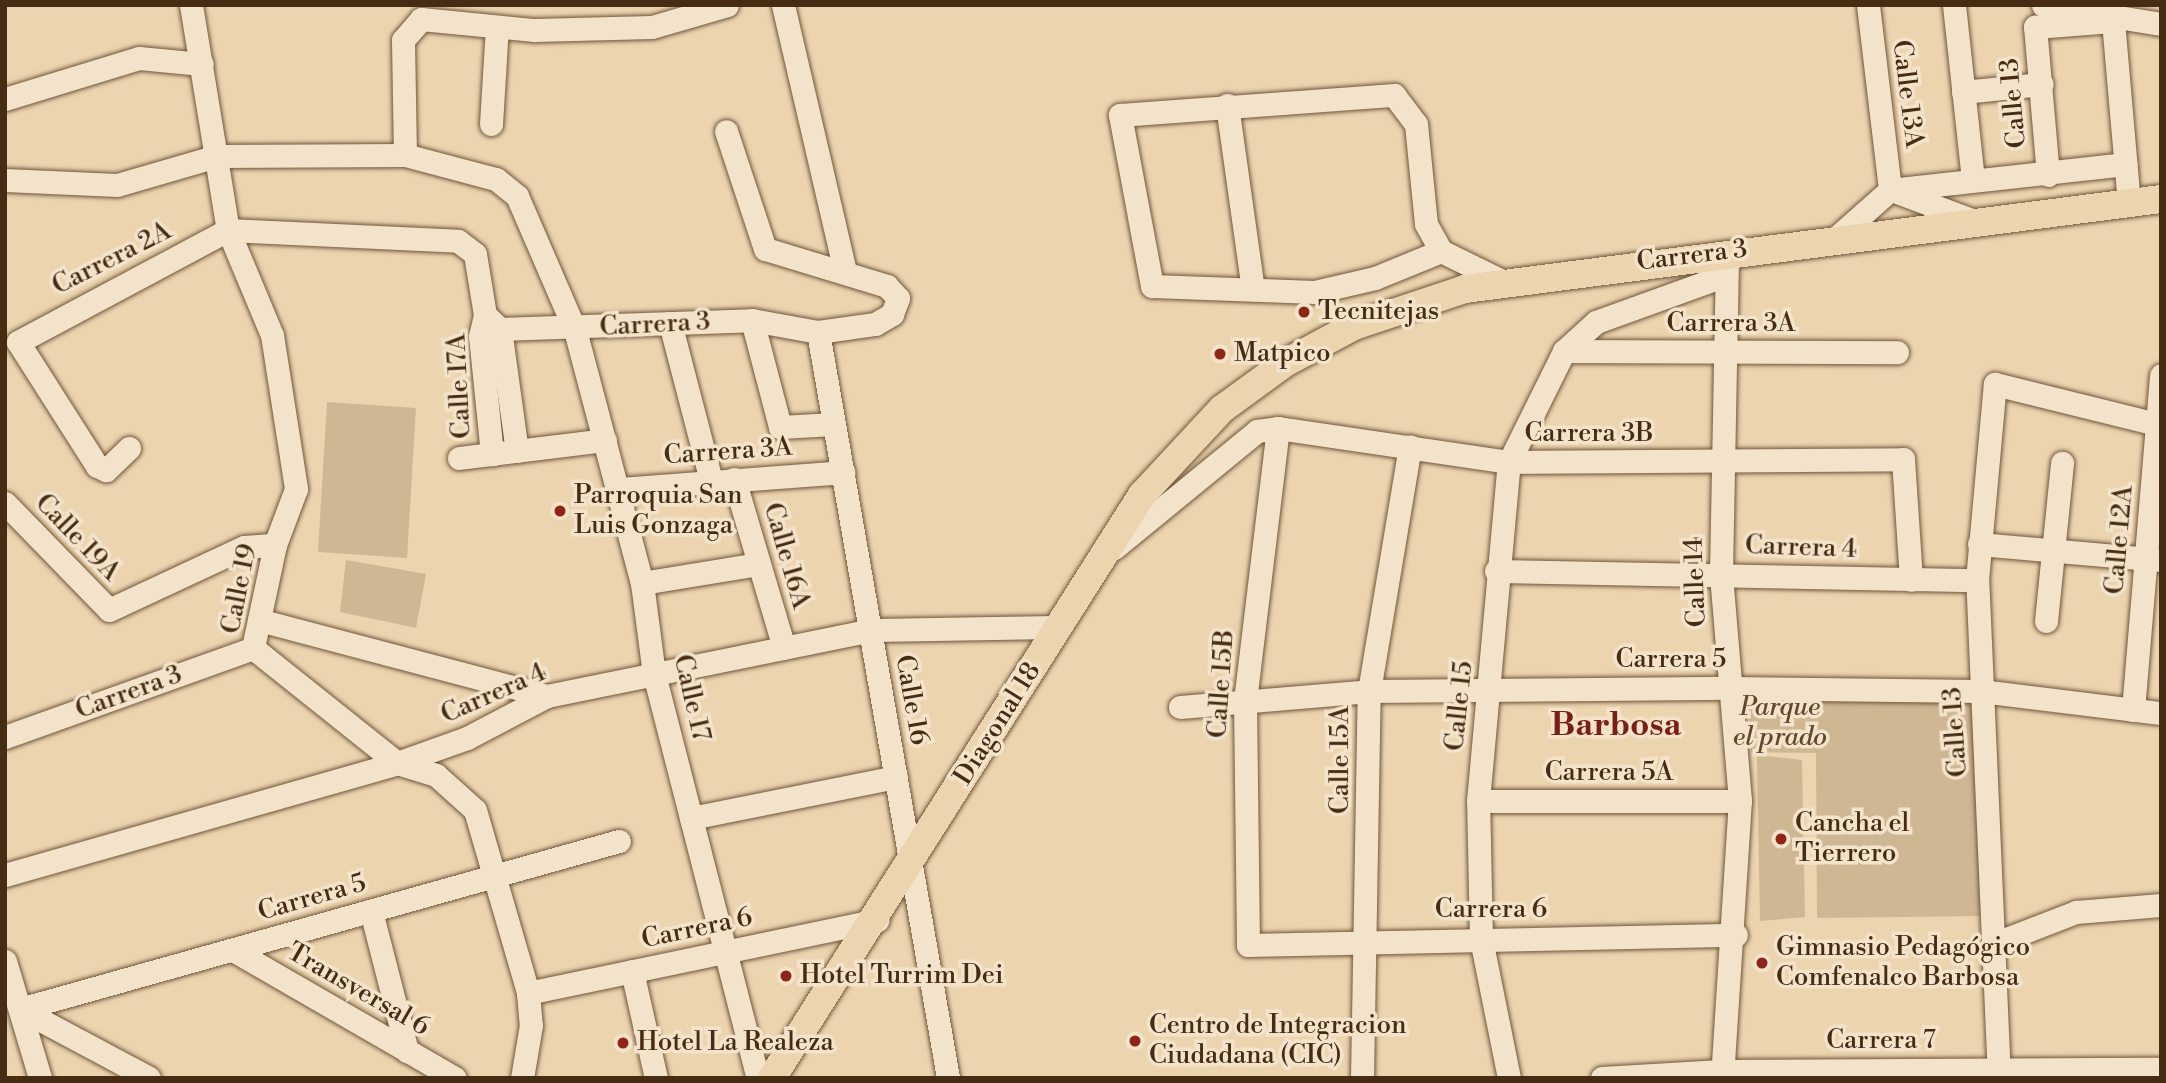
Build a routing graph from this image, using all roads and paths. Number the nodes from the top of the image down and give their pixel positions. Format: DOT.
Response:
graph roads {
  1 [pos="191,5"];
  2 [pos="727,5"];
  3 [pos="783,5"];
  4 [pos="1868,5"];
  5 [pos="1954,5"];
  6 [pos="420,12"];
  7 [pos="2039,16"];
  8 [pos="490,20"];
  9 [pos="2113,21"];
  10 [pos="2161,24"];
  11 [pos="202,64"];
  12 [pos="2042,84"];
  13 [pos="1963,92"];
  14 [pos="5,99"];
  15 [pos="1227,105"];
  16 [pos="491,124"];
  17 [pos="726,131"];
  18 [pos="405,155"];
  19 [pos="217,156"];
  20 [pos="2126,164"];
  21 [pos="2048,175"];
  22 [pos="5,180"];
  23 [pos="1973,180"];
  24 [pos="1890,190"];
  25 [pos="2161,200"];
  26 [pos="2129,204"];
  27 [pos="1974,221"];
  28 [pos="228,230"];
  29 [pos="1837,237"];
  30 [pos="1441,251"];
  31 [pos="1727,263"];
  32 [pos="845,272"];
  33 [pos="1504,282"];
  34 [pos="1253,289"];
  35 [pos="752,320"];
  36 [pos="493,323"];
  37 [pos="670,323"];
  38 [pos="575,330"];
  39 [pos="818,332"];
  40 [pos="1564,351"];
  41 [pos="1723,352"];
  42 [pos="1897,352"];
  43 [pos="2161,375"];
  44 [pos="1245,390"];
  45 [pos="834,424"];
  46 [pos="2159,425"];
  47 [pos="1278,428"];
  48 [pos="605,440"];
  49 [pos="1410,446"];
  50 [pos="129,448"];
  51 [pos="517,451"];
  52 [pos="492,454"];
  53 [pos="459,458"];
  54 [pos="1509,462"];
  55 [pos="1724,463"];
  56 [pos="2062,463"];
  57 [pos="843,472"];
  58 [pos="734,479"];
  59 [pos="711,480"];
  60 [pos="618,489"];
  61 [pos="5,503"];
  62 [pos="1979,544"];
  63 [pos="275,545"];
  64 [pos="2056,550"];
  65 [pos="2154,558"];
  66 [pos="1099,560"];
  67 [pos="758,564"];
  68 [pos="1496,571"];
  69 [pos="1721,573"];
  70 [pos="1911,580"];
  71 [pos="1977,580"];
  72 [pos="642,583"];
  73 [pos="259,620"];
  74 [pos="2046,621"];
  75 [pos="1058,627"];
  76 [pos="870,630"];
  77 [pos="253,648"];
  78 [pos="784,648"];
  79 [pos="654,674"];
  80 [pos="1492,687"];
  81 [pos="1730,688"];
  82 [pos="1369,691"];
  83 [pos="1981,691"];
  84 [pos="547,696"];
  85 [pos="1245,700"];
  86 [pos="1180,707"];
  87 [pos="2133,710"];
  88 [pos="2161,713"];
  89 [pos="5,737"];
  90 [pos="397,763"];
  91 [pos="896,777"];
  92 [pos="1478,801"];
  93 [pos="1740,801"];
  94 [pos="691,818"];
  95 [pos="619,841"];
  96 [pos="911,863"];
  97 [pos="5,874"];
  98 [pos="496,876"];
  99 [pos="2161,905"];
  100 [pos="371,911"];
  101 [pos="877,920"];
  102 [pos="1736,935"];
  103 [pos="1368,938"];
  104 [pos="1481,939"];
  105 [pos="1997,943"];
  106 [pos="1248,945"];
  107 [pos="233,950"];
  108 [pos="722,952"];
  109 [pos="5,961"];
  110 [pos="632,971"];
  111 [pos="528,993"];
  112 [pos="20,1009"];
  113 [pos="407,1051"];
  114 [pos="2161,1069"];
  115 [pos="1998,1073"];
  116 [pos="1722,1074"];
  117 [pos="40,1078"];
  118 [pos="149,1078"];
  119 [pos="455,1078"];
  120 [pos="522,1078"];
  121 [pos="656,1078"];
  122 [pos="758,1078"];
  123 [pos="772,1078"];
  124 [pos="948,1078"];
  125 [pos="1363,1078"];
  126 [pos="1509,1078"];
  127 [pos="1602,1078"];
  1 -- 11 [label="street, Calle 19"];
  2 -- 8 [label="street"];
  3 -- 32 [label="street"];
  4 -- 24 [label="street, Calle 13A"];
  5 -- 13 [label="street, Calle 13"];
  6 -- 8 [label="street"];
  6 -- 18 [label="street"];
  7 -- 9 [label="street"];
  7 -- 12 [label="street, Calle 13"];
  8 -- 16 [label="street"];
  9 -- 10 [label="street"];
  9 -- 20 [label="street"];
  11 -- 14 [label="street"];
  11 -- 19 [label="street, Calle 19"];
  12 -- 13 [label="street"];
  12 -- 21 [label="street, Calle 13"];
  13 -- 23 [label="street, Calle 13"];
  15 -- 30 [label="street"];
  15 -- 34 [label="street"];
  15 -- 34 [label="street"];
  17 -- 32 [label="street"];
  18 -- 19 [label="street, Calle 17"];
  18 -- 38 [label="street, Calle 17"];
  19 -- 22 [label="street, Calle 17"];
  19 -- 28 [label="street, Calle 19"];
  20 -- 21 [label="street"];
  20 -- 26 [label="street"];
  21 -- 23 [label="street"];
  23 -- 24 [label="street"];
  24 -- 27 [label="street"];
  24 -- 29 [label="street"];
  25 -- 26 [label="main road, Carrera 3"];
  26 -- 27 [label="main road, Carrera 3"];
  27 -- 29 [label="main road, Carrera 3"];
  28 -- 36 [label="street"];
  28 -- 50 [label="street, Carrera 2A"];
  28 -- 63 [label="street, Calle 19"];
  29 -- 31 [label="main road, Carrera 3"];
  30 -- 33 [label="street"];
  30 -- 34 [label="street"];
  31 -- 33 [label="main road, Carrera 3"];
  31 -- 40 [label="street"];
  31 -- 41 [label="street, Calle 14"];
  32 -- 39 [label="street, Carrera 3"];
  33 -- 44 [label="main road, Carrera 3"];
  35 -- 37 [label="street, Carrera 3"];
  35 -- 39 [label="street, Carrera 3"];
  35 -- 45 [label="street, Carrera 3A"];
  36 -- 38 [label="street, Carrera 3"];
  36 -- 51 [label="street, Calle 17A"];
  36 -- 52 [label="street, Calle 17A"];
  37 -- 38 [label="street, Carrera 3"];
  37 -- 59 [label="street"];
  38 -- 48 [label="street, Calle 17"];
  39 -- 45 [label="street, Calle 16"];
  40 -- 41 [label="street, Carrera 3A"];
  40 -- 54 [label="street, Calle 15"];
  41 -- 42 [label="street, Carrera 3A"];
  41 -- 55 [label="street, Calle 14"];
  43 -- 46 [label="street, Calle 12A"];
  44 -- 66 [label="main road, Diagonal 18"];
  45 -- 57 [label="street, Calle 16"];
  46 -- 62 [label="street, Calle 13"];
  46 -- 65 [label="street, Calle 12A"];
  47 -- 49 [label="street, Carrera 3B"];
  47 -- 66 [label="street"];
  47 -- 85 [label="street, Calle 15B"];
  48 -- 51 [label="street"];
  48 -- 60 [label="street, Calle 17"];
  49 -- 54 [label="street, Carrera 3B"];
  49 -- 82 [label="street, Calle 15A"];
  51 -- 52 [label="street"];
  52 -- 53 [label="street"];
  54 -- 55 [label="street, Carrera 3B"];
  54 -- 68 [label="street, Calle 15"];
  55 -- 69 [label="street, Calle 14"];
  55 -- 70 [label="street, Carrera 3B"];
  56 -- 64 [label="street"];
  57 -- 58 [label="street, Carrera 3A"];
  57 -- 76 [label="street, Calle 16"];
  58 -- 59 [label="street, Carrera 3A"];
  58 -- 67 [label="street, Calle 16A"];
  59 -- 60 [label="street, Carrera 3A"];
  60 -- 72 [label="street, Calle 17"];
  61 -- 63 [label="street, Calle 19A"];
  62 -- 64 [label="street"];
  62 -- 71 [label="street, Calle 13"];
  63 -- 73 [label="street, Calle 19"];
  64 -- 65 [label="street"];
  64 -- 74 [label="street"];
  65 -- 87 [label="street, Calle 12A"];
  66 -- 75 [label="main road, Diagonal 18"];
  67 -- 72 [label="street"];
  67 -- 78 [label="street, Calle 16A"];
  68 -- 69 [label="street, Carrera 4"];
  68 -- 80 [label="street, Calle 15"];
  69 -- 70 [label="street, Carrera 4"];
  69 -- 81 [label="street, Calle 14"];
  70 -- 71 [label="street, Carrera 4"];
  71 -- 83 [label="street, Calle 13"];
  72 -- 79 [label="street, Calle 17"];
  73 -- 77 [label="street, Calle 19"];
  73 -- 84 [label="street"];
  75 -- 76 [label="street, Carrera 4"];
  75 -- 96 [label="main road, Diagonal 18"];
  76 -- 78 [label="street, Carrera 4"];
  76 -- 91 [label="street, Calle 16"];
  77 -- 89 [label="street, Carrera 3"];
  77 -- 90 [label="street, Calle 19"];
  78 -- 79 [label="street, Carrera 4"];
  79 -- 84 [label="street, Carrera 4"];
  79 -- 94 [label="street, Calle 17"];
  80 -- 81 [label="street, Carrera 5"];
  80 -- 82 [label="street, Carrera 5"];
  80 -- 92 [label="street, Calle 15"];
  81 -- 83 [label="street, Carrera 5"];
  81 -- 93 [label="street, Calle 14"];
  82 -- 85 [label="street, Carrera 5"];
  82 -- 103 [label="street, Calle 15A"];
  83 -- 87 [label="street, Carrera 5"];
  83 -- 105 [label="street, Calle 13"];
  84 -- 90 [label="street, Carrera 4"];
  85 -- 86 [label="street, Carrera 5"];
  85 -- 106 [label="street, Calle 15B"];
  87 -- 88 [label="street, Carrera 5"];
  90 -- 97 [label="street, Carrera 4"];
  90 -- 98 [label="street, Calle 19"];
  91 -- 94 [label="street"];
  91 -- 96 [label="street, Calle 16"];
  92 -- 93 [label="street, Carrera 5A"];
  92 -- 104 [label="street, Calle 15"];
  93 -- 102 [label="street, Calle 14"];
  94 -- 108 [label="street, Calle 17"];
  95 -- 98 [label="street, Carrera 5"];
  96 -- 101 [label="main road, Diagonal 18"];
  96 -- 124 [label="street, Calle 16"];
  98 -- 100 [label="street, Carrera 5"];
  98 -- 111 [label="street, Calle 19"];
  99 -- 105 [label="street"];
  100 -- 107 [label="street, Carrera 5"];
  100 -- 113 [label="street"];
  101 -- 108 [label="street, Carrera 6"];
  101 -- 123 [label="main road, Diagonal 18"];
  102 -- 104 [label="street, Carrera 6"];
  102 -- 116 [label="street, Calle 14"];
  103 -- 104 [label="street, Carrera 6"];
  103 -- 106 [label="street, Carrera 6"];
  103 -- 125 [label="street, Calle 15A"];
  104 -- 126 [label="street, Calle 15"];
  105 -- 115 [label="street, Calle 13"];
  107 -- 112 [label="street, Carrera 5"];
  107 -- 113 [label="street, Transversal 6"];
  108 -- 110 [label="street, Carrera 6"];
  108 -- 122 [label="street, Calle 17"];
  109 -- 112 [label="street"];
  110 -- 111 [label="street, Carrera 6"];
  110 -- 121 [label="street"];
  111 -- 120 [label="street, Calle 19"];
  112 -- 117 [label="street"];
  112 -- 118 [label="street"];
  113 -- 119 [label="street, Transversal 6"];
  114 -- 115 [label="street, Carrera 7"];
  115 -- 116 [label="street, Carrera 7"];
  116 -- 127 [label="street, Carrera 7"];
}
